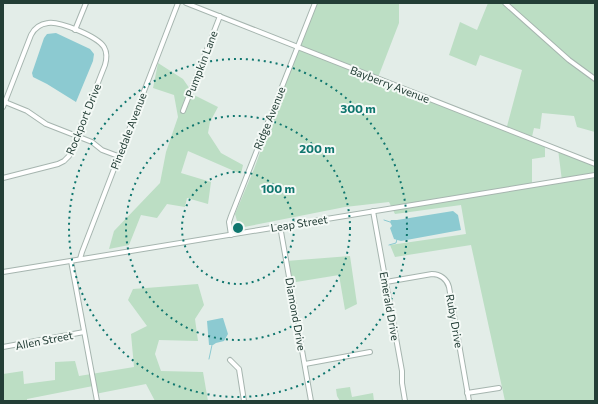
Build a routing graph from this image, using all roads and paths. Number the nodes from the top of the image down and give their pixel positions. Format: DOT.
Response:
graph roads {
  1 [pos="86,3"];
  2 [pos="178,3"];
  3 [pos="186,3"];
  4 [pos="315,3"];
  5 [pos="505,3"];
  6 [pos="220,16"];
  7 [pos="75,30"];
  8 [pos="297,47"];
  9 [pos="595,79"];
  10 [pos="4,105"];
  11 [pos="183,111"];
  12 [pos="77,136"];
  13 [pos="118,156"];
  14 [pos="595,164"];
  15 [pos="595,175"];
  16 [pos="3,178"];
  17 [pos="373,211"];
  18 [pos="280,226"];
  19 [pos="231,235"];
  20 [pos="80,259"];
  21 [pos="71,261"];
  22 [pos="3,272"];
  23 [pos="386,282"];
  24 [pos="84,332"];
  25 [pos="3,347"];
  26 [pos="370,352"];
  27 [pos="230,360"];
  28 [pos="305,364"];
  29 [pos="499,388"];
  30 [pos="467,393"];
  31 [pos="96,401"];
  32 [pos="244,401"];
  33 [pos="311,401"];
  34 [pos="405,401"];
  35 [pos="469,401"];
  1 -- 7 [label="street"];
  2 -- 13 [label="street, Pinedale Avenue"];
  3 -- 6 [label="street, Bayberry Avenue"];
  4 -- 8 [label="street, Ridge Avenue"];
  5 -- 9 [label="street"];
  6 -- 8 [label="street, Bayberry Avenue"];
  6 -- 11 [label="street, Pumpkin Lane"];
  7 -- 10 [label="street, Rockport Drive"];
  7 -- 12 [label="street, Rockport Drive"];
  8 -- 14 [label="street, Bayberry Avenue"];
  8 -- 19 [label="street, Ridge Avenue"];
  10 -- 12 [label="street"];
  12 -- 13 [label="street"];
  12 -- 16 [label="street, Rockport Drive"];
  13 -- 20 [label="street, Pinedale Avenue"];
  15 -- 17 [label="street, Leap Street"];
  17 -- 18 [label="street, Leap Street"];
  17 -- 23 [label="street, Emerald Drive"];
  18 -- 19 [label="street, Leap Street"];
  18 -- 28 [label="street, Diamond Drive"];
  19 -- 20 [label="street, Leap Street"];
  20 -- 21 [label="street, Leap Street"];
  21 -- 22 [label="street, Leap Street"];
  21 -- 24 [label="street"];
  23 -- 30 [label="street, Ruby Drive"];
  23 -- 34 [label="street, Emerald Drive"];
  24 -- 25 [label="street, Allen Street"];
  24 -- 31 [label="street"];
  26 -- 28 [label="street"];
  27 -- 32 [label="street"];
  28 -- 33 [label="street, Diamond Drive"];
  29 -- 30 [label="street"];
  30 -- 35 [label="street, Ruby Drive"];
}
